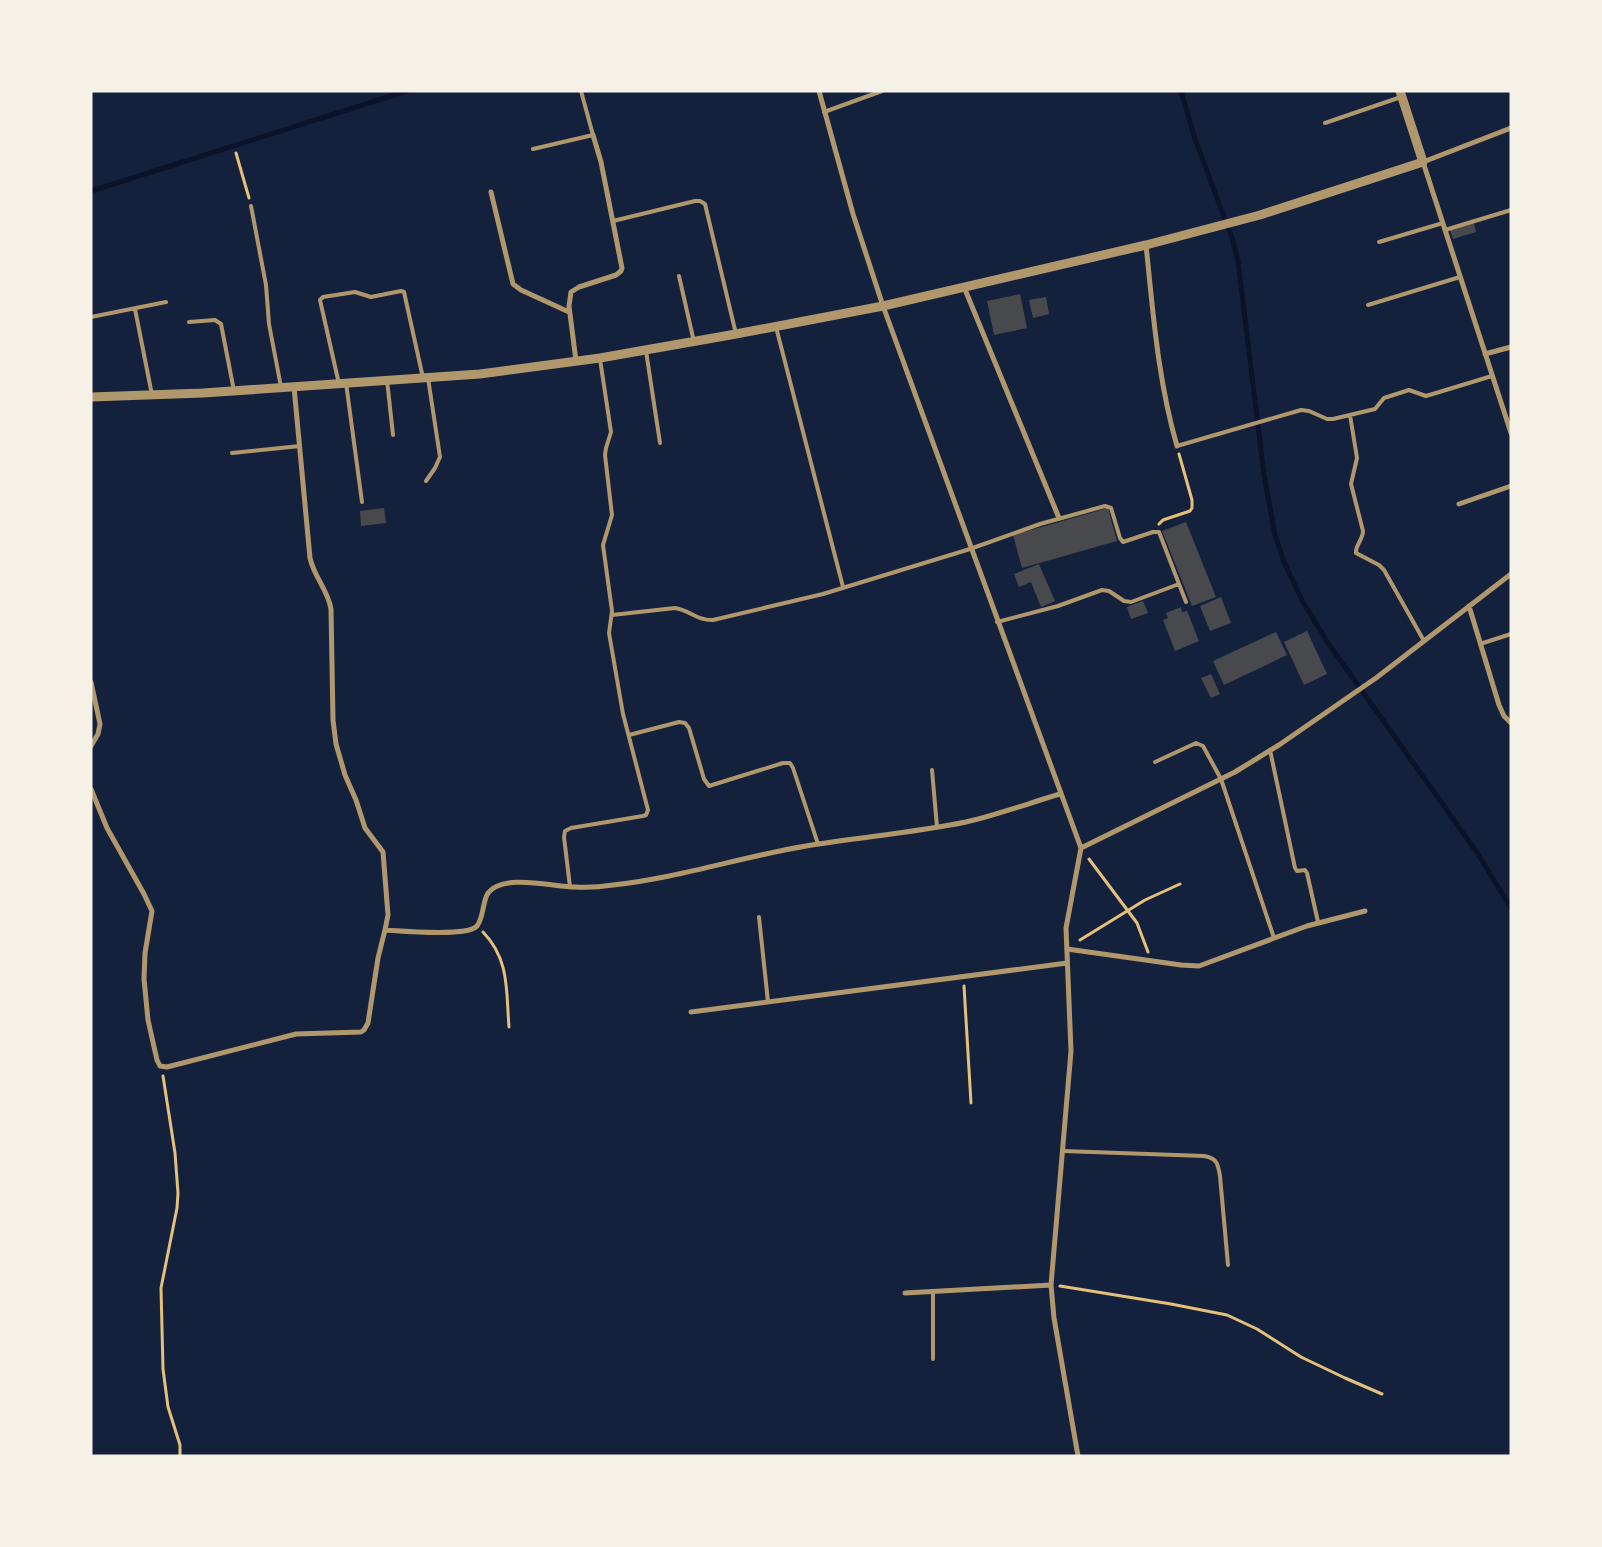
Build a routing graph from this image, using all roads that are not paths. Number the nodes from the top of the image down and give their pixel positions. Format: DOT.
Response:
graph roads {
  1 [pos="581,91"];
  2 [pos="819,91"];
  3 [pos="882,91"];
  4 [pos="1401,94"];
  5 [pos="824,112"];
  6 [pos="1325,123"];
  7 [pos="1511,128"];
  8 [pos="593,135"];
  9 [pos="533,149"];
  10 [pos="1423,162"];
  11 [pos="491,192"];
  12 [pos="251,206"];
  13 [pos="1511,210"];
  14 [pos="613,221"];
  15 [pos="1443,223"];
  16 [pos="1445,230"];
  17 [pos="1379,242"];
  18 [pos="1146,245"];
  19 [pos="680,276"];
  20 [pos="1460,277"];
  21 [pos="964,287"];
  22 [pos="166,302"];
  23 [pos="1368,305"];
  24 [pos="883,306"];
  25 [pos="134,309"];
  26 [pos="570,312"];
  27 [pos="91,317"];
  28 [pos="189,322"];
  29 [pos="776,326"];
  30 [pos="736,334"];
  31 [pos="694,342"];
  32 [pos="1511,347"];
  33 [pos="646,350"];
  34 [pos="1485,354"];
  35 [pos="600,358"];
  36 [pos="576,361"];
  37 [pos="1492,376"];
  38 [pos="426,378"];
  39 [pos="387,380"];
  40 [pos="342,383"];
  41 [pos="281,387"];
  42 [pos="294,387"];
  43 [pos="234,391"];
  44 [pos="152,395"];
  45 [pos="91,397"];
  46 [pos="1350,415"];
  47 [pos="1511,434"];
  48 [pos="393,435"];
  49 [pos="660,443"];
  50 [pos="300,446"];
  51 [pos="1177,446"];
  52 [pos="232,453"];
  53 [pos="426,481"];
  54 [pos="1511,486"];
  55 [pos="362,502"];
  56 [pos="1459,504"];
  57 [pos="1059,518"];
  58 [pos="970,549"];
  59 [pos="1511,574"];
  60 [pos="1179,584"];
  61 [pos="843,588"];
  62 [pos="1186,602"];
  63 [pos="1469,606"];
  64 [pos="612,616"];
  65 [pos="998,622"];
  66 [pos="1511,634"];
  67 [pos="1424,641"];
  68 [pos="1480,644"];
  69 [pos="91,682"];
  70 [pos="1511,723"];
  71 [pos="628,735"];
  72 [pos="91,746"];
  73 [pos="1270,750"];
  74 [pos="1155,762"];
  75 [pos="932,770"];
  76 [pos="1221,779"];
  77 [pos="91,789"];
  78 [pos="1060,794"];
  79 [pos="938,827"];
  80 [pos="818,844"];
  81 [pos="1081,848"];
  82 [pos="570,887"];
  83 [pos="1365,911"];
  84 [pos="759,918"];
  85 [pos="1318,922"];
  86 [pos="385,930"];
  87 [pos="1274,938"];
  88 [pos="1067,949"];
  89 [pos="1068,963"];
  90 [pos="768,1002"];
  91 [pos="692,1012"];
  92 [pos="1063,1151"];
  93 [pos="1228,1265"];
  94 [pos="1051,1284"];
  95 [pos="933,1291"];
  96 [pos="905,1293"];
  97 [pos="933,1359"];
  98 [pos="1078,1456"];
  1 -- 8 [label="lane"];
  2 -- 5 [label="street"];
  3 -- 5 [label="lane"];
  4 -- 6 [label="lane"];
  4 -- 10 [label="street"];
  5 -- 24 [label="street"];
  7 -- 10 [label="street"];
  8 -- 9 [label="lane"];
  8 -- 14 [label="street"];
  10 -- 15 [label="street"];
  10 -- 18 [label="street"];
  11 -- 26 [label="street"];
  12 -- 41 [label="lane"];
  13 -- 16 [label="lane"];
  14 -- 26 [label="street"];
  14 -- 30 [label="lane"];
  15 -- 16 [label="street"];
  15 -- 17 [label="lane"];
  16 -- 20 [label="street"];
  18 -- 21 [label="street"];
  18 -- 51 [label="street"];
  19 -- 31 [label="lane"];
  20 -- 23 [label="lane"];
  20 -- 34 [label="street"];
  21 -- 24 [label="street"];
  21 -- 57 [label="street"];
  22 -- 25 [label="lane"];
  24 -- 29 [label="street"];
  24 -- 58 [label="street"];
  25 -- 27 [label="lane"];
  25 -- 44 [label="lane"];
  26 -- 36 [label="street"];
  28 -- 43 [label="lane"];
  29 -- 30 [label="street"];
  29 -- 61 [label="lane"];
  30 -- 31 [label="street"];
  31 -- 33 [label="street"];
  32 -- 34 [label="street"];
  33 -- 35 [label="street"];
  33 -- 49 [label="lane"];
  34 -- 37 [label="street"];
  35 -- 36 [label="street"];
  35 -- 64 [label="lane"];
  36 -- 38 [label="street"];
  37 -- 46 [label="lane"];
  37 -- 47 [label="street"];
  38 -- 39 [label="street"];
  38 -- 40 [label="lane"];
  38 -- 53 [label="lane"];
  39 -- 40 [label="street"];
  39 -- 48 [label="lane"];
  40 -- 42 [label="street"];
  40 -- 55 [label="lane"];
  41 -- 42 [label="street"];
  41 -- 43 [label="street"];
  42 -- 50 [label="street"];
  43 -- 44 [label="street"];
  44 -- 45 [label="street"];
  46 -- 51 [label="lane"];
  46 -- 67 [label="lane"];
  50 -- 52 [label="lane"];
  50 -- 86 [label="street"];
  54 -- 56 [label="street"];
  57 -- 58 [label="lane"];
  57 -- 60 [label="lane"];
  58 -- 61 [label="lane"];
  58 -- 65 [label="street"];
  59 -- 63 [label="street"];
  60 -- 62 [label="lane"];
  60 -- 65 [label="lane"];
  61 -- 64 [label="lane"];
  63 -- 67 [label="street"];
  63 -- 68 [label="street"];
  64 -- 71 [label="lane"];
  65 -- 78 [label="street"];
  66 -- 68 [label="lane"];
  67 -- 73 [label="street"];
  68 -- 70 [label="street"];
  69 -- 72 [label="street"];
  71 -- 80 [label="lane"];
  71 -- 82 [label="lane"];
  73 -- 76 [label="street"];
  73 -- 85 [label="lane"];
  74 -- 76 [label="lane"];
  75 -- 79 [label="lane"];
  76 -- 81 [label="street"];
  76 -- 87 [label="lane"];
  77 -- 86 [label="street"];
  78 -- 79 [label="street"];
  78 -- 81 [label="street"];
  79 -- 80 [label="street"];
  80 -- 82 [label="street"];
  81 -- 88 [label="street"];
  82 -- 86 [label="street"];
  83 -- 85 [label="street"];
  84 -- 90 [label="lane"];
  85 -- 87 [label="street"];
  87 -- 88 [label="street"];
  88 -- 89 [label="street"];
  89 -- 90 [label="street"];
  89 -- 92 [label="street"];
  90 -- 91 [label="street"];
  92 -- 93 [label="lane"];
  92 -- 94 [label="street"];
  94 -- 95 [label="street"];
  94 -- 98 [label="street"];
  95 -- 96 [label="street"];
  95 -- 97 [label="lane"];
}
